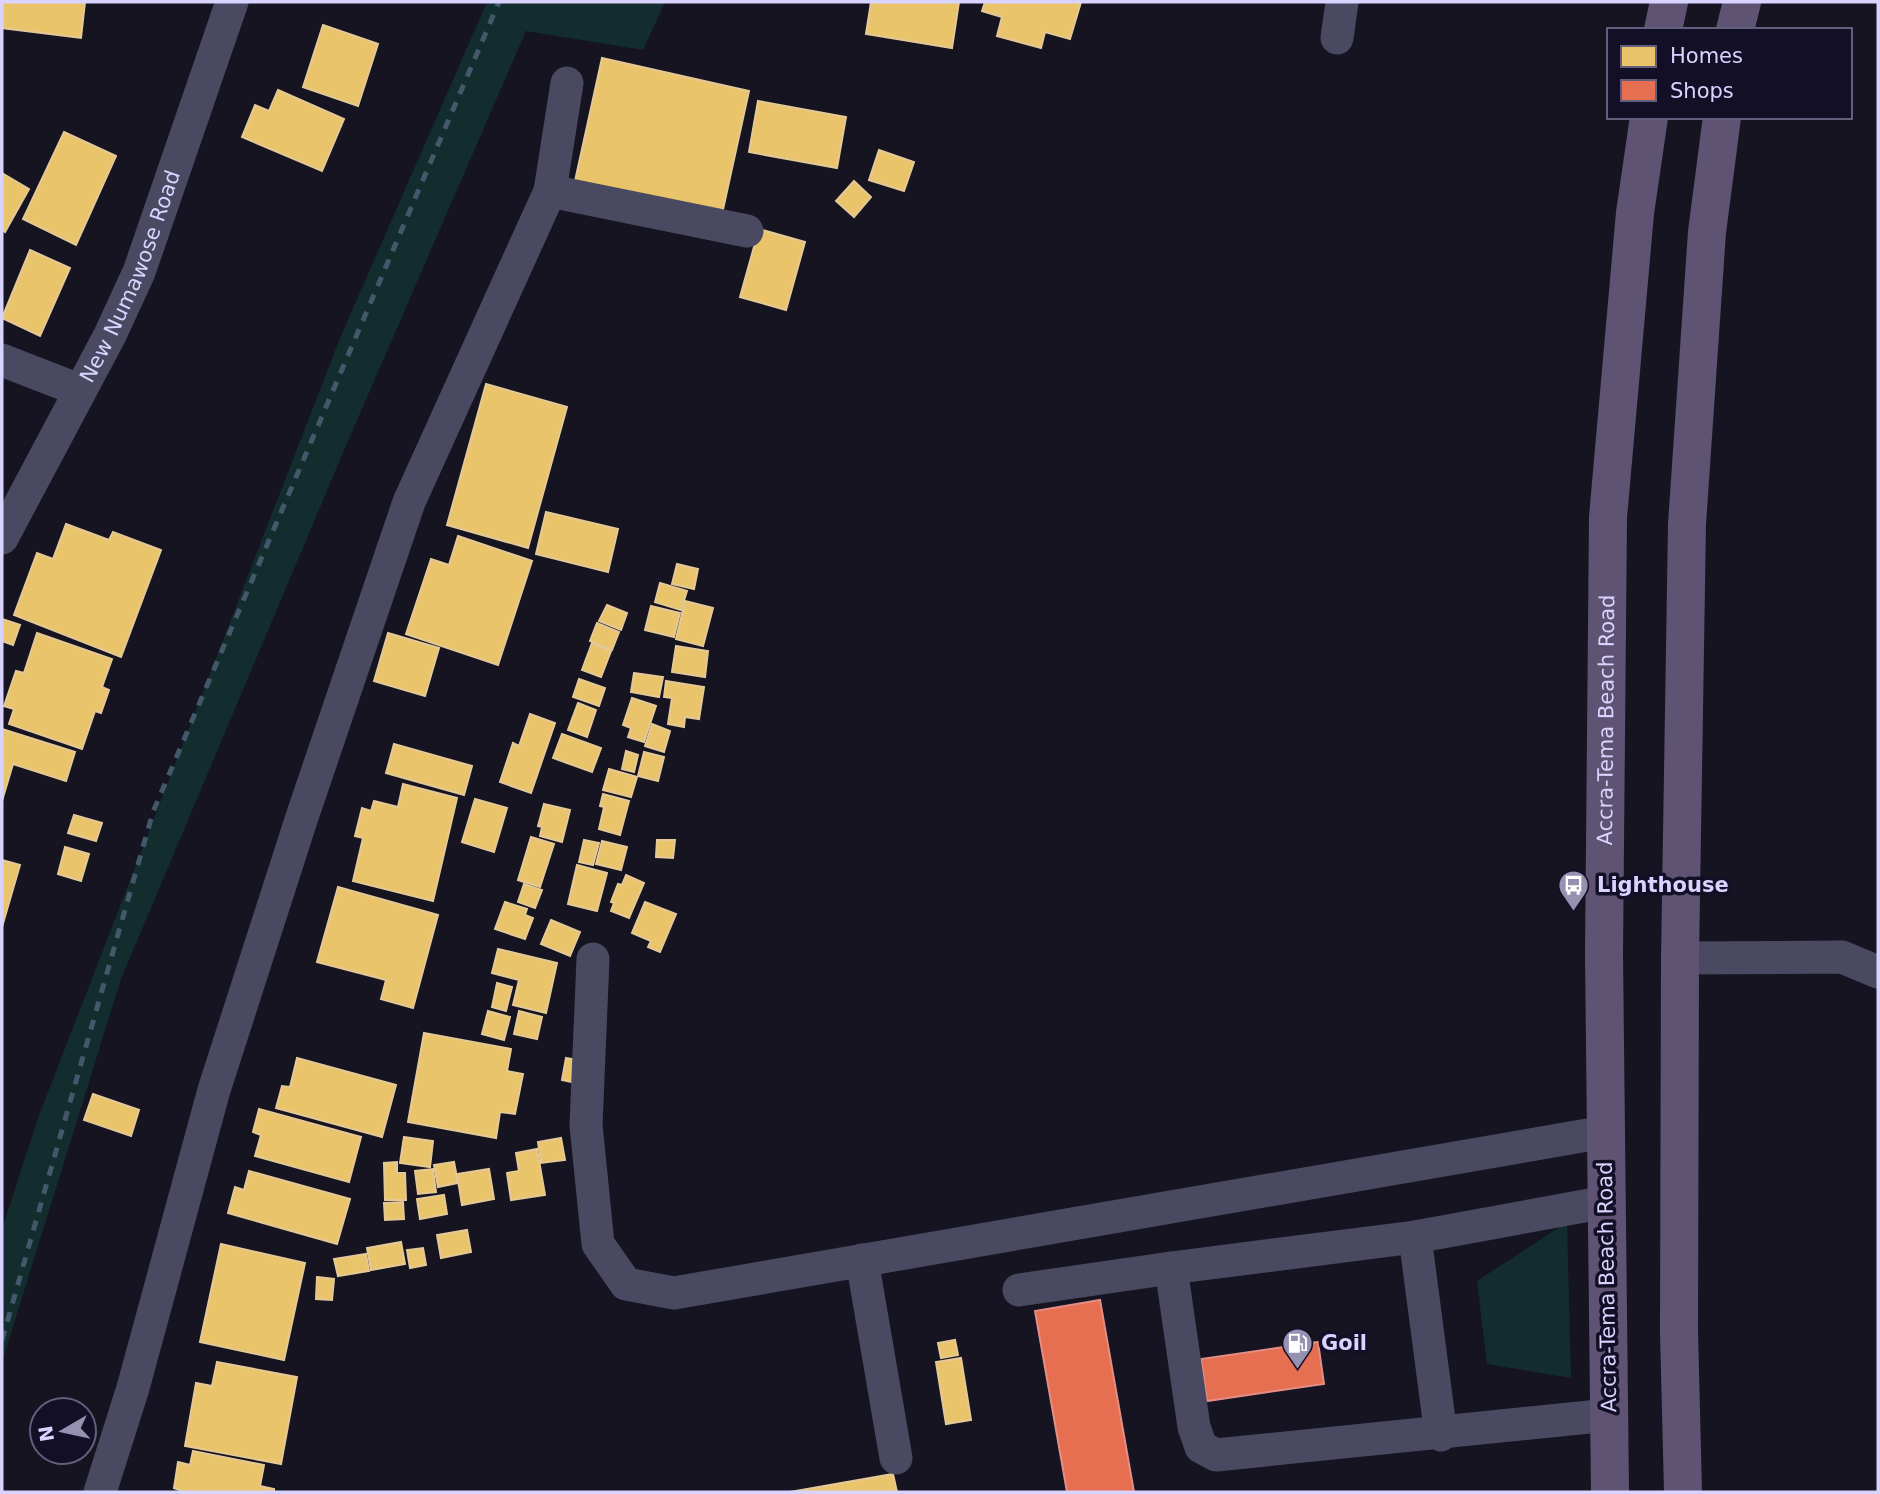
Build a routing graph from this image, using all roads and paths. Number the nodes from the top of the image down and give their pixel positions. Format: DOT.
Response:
graph roads {
  1 [pos="232,2"];
  2 [pos="1342,2"];
  3 [pos="1669,2"];
  4 [pos="1742,2"];
  5 [pos="1663,28"];
  6 [pos="1736,28"];
  7 [pos="1337,38"];
  8 [pos="567,83"];
  9 [pos="1649,119"];
  10 [pos="1722,119"];
  11 [pos="550,191"];
  12 [pos="747,230"];
  13 [pos="2,360"];
  14 [pos="79,390"];
  15 [pos="2,538"];
  16 [pos="1680,958"];
  17 [pos="593,959"];
  18 [pos="1878,972"];
  19 [pos="1605,1132"];
  20 [pos="1606,1202"];
  21 [pos="1415,1237"];
  22 [pos="862,1260"];
  23 [pos="1171,1268"];
  24 [pos="1019,1290"];
  25 [pos="1609,1415"];
  26 [pos="1441,1434"];
  27 [pos="897,1458"];
  28 [pos="100,1492"];
  29 [pos="1609,1492"];
  30 [pos="1682,1492"];
  1 -- 14 [label="street, New Numawose Road"];
  2 -- 7 [label="street"];
  3 -- 5 [label="main road"];
  4 -- 6 [label="main road"];
  8 -- 11 [label="street"];
  9 -- 19 [label="main road, Accra-Tema Beach Road"];
  10 -- 16 [label="main road"];
  11 -- 12 [label="street"];
  11 -- 28 [label="street"];
  13 -- 14 [label="street"];
  14 -- 15 [label="street, New Numawose Road"];
  16 -- 18 [label="street"];
  16 -- 30 [label="main road"];
  17 -- 22 [label="street"];
  19 -- 20 [label="main road, Accra-Tema Beach Road"];
  19 -- 22 [label="street"];
  20 -- 21 [label="street"];
  20 -- 25 [label="main road, Accra-Tema Beach Road"];
  21 -- 23 [label="street"];
  21 -- 26 [label="street"];
  22 -- 27 [label="street"];
  23 -- 24 [label="street"];
  23 -- 26 [label="street"];
  25 -- 26 [label="street"];
  25 -- 29 [label="main road, Accra-Tema Beach Road"];
}
